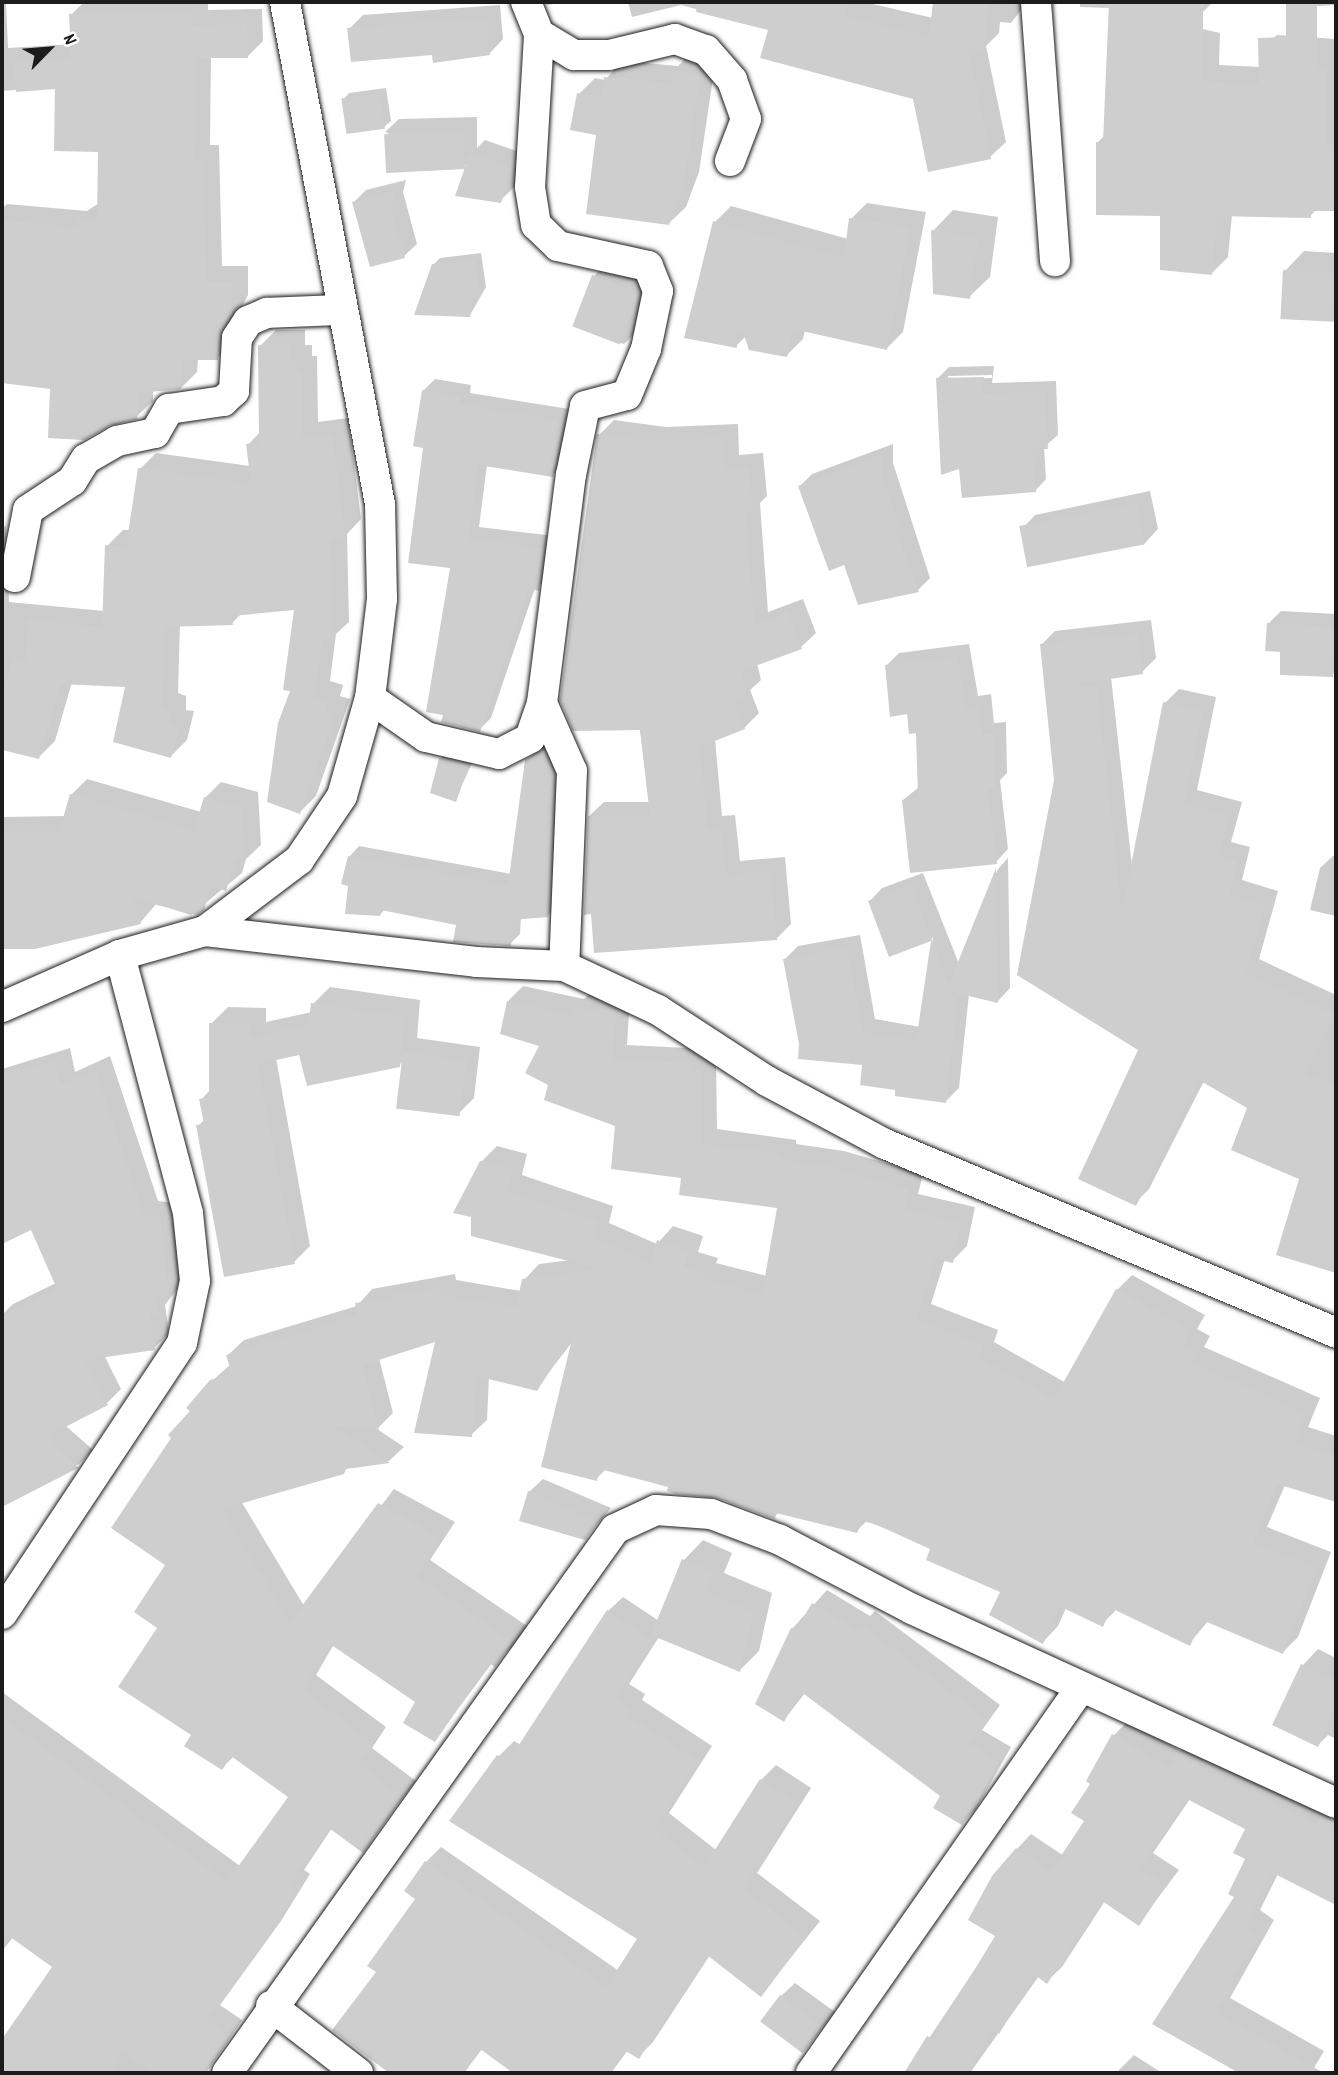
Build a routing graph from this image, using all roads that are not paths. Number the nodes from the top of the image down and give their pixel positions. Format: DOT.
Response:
graph roads {
  1 [pos="285,2"];
  2 [pos="526,2"];
  3 [pos="1036,2"];
  4 [pos="539,34"];
  5 [pos="730,161"];
  6 [pos="1055,261"];
  7 [pos="343,310"];
  8 [pos="15,577"];
  9 [pos="370,698"];
  10 [pos="542,703"];
  11 [pos="205,931"];
  12 [pos="120,956"];
  13 [pos="564,966"];
  14 [pos="2,1007"];
  15 [pos="1336,1333"];
  16 [pos="2,1614"];
  17 [pos="1081,1688"];
  18 [pos="1336,1803"];
  19 [pos="271,2006"];
  20 [pos="227,2073"];
  21 [pos="358,2073"];
  22 [pos="811,2073"];
  1 -- 7 [label="street"];
  2 -- 4 [label="street"];
  3 -- 6 [label="street"];
  4 -- 5 [label="street"];
  4 -- 10 [label="street"];
  7 -- 8 [label="street"];
  7 -- 9 [label="street"];
  9 -- 10 [label="street"];
  9 -- 11 [label="street"];
  10 -- 13 [label="street"];
  11 -- 12 [label="street"];
  11 -- 13 [label="street"];
  12 -- 14 [label="street"];
  12 -- 16 [label="street"];
  13 -- 15 [label="street"];
  17 -- 18 [label="street"];
  17 -- 19 [label="street"];
  17 -- 22 [label="street"];
  19 -- 20 [label="street"];
  19 -- 21 [label="street"];
}
